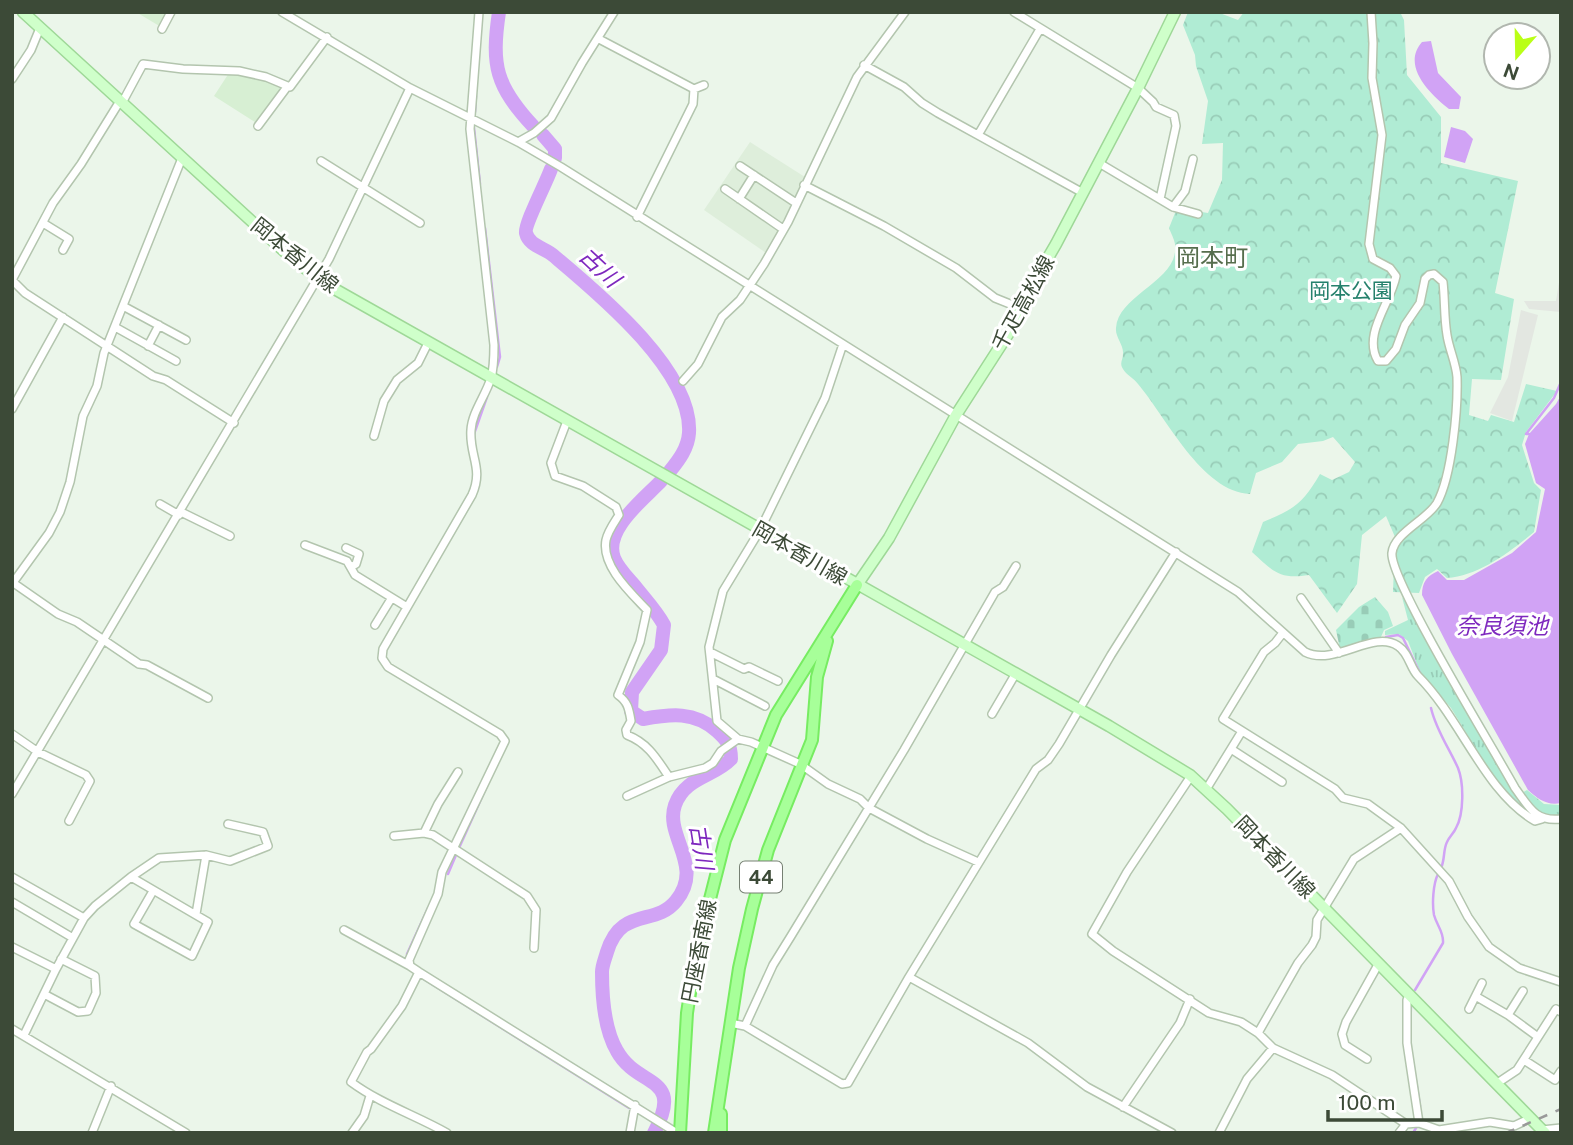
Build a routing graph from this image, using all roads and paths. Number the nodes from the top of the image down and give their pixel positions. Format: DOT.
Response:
graph roads {
  1 [pos="23,12"];
  2 [pos="171,12"];
  3 [pos="282,12"];
  4 [pos="479,12"];
  5 [pos="614,12"];
  6 [pos="905,12"];
  7 [pos="1014,12"];
  8 [pos="1175,12"];
  9 [pos="1371,12"];
  10 [pos="40,28"];
  11 [pos="162,29"];
  12 [pos="1040,29"];
  13 [pos="327,37"];
  14 [pos="599,39"];
  15 [pos="864,65"];
  16 [pos="12,79"];
  17 [pos="704,85"];
  18 [pos="287,87"];
  19 [pos="410,88"];
  20 [pos="1138,88"];
  21 [pos="695,89"];
  22 [pos="121,102"];
  23 [pos="470,117"];
  24 [pos="258,126"];
  25 [pos="978,135"];
  26 [pos="518,142"];
  27 [pos="183,158"];
  28 [pos="1193,159"];
  29 [pos="321,161"];
  30 [pos="1098,163"];
  31 [pos="740,166"];
  32 [pos="754,175"];
  33 [pos="804,186"];
  34 [pos="363,188"];
  35 [pos="725,189"];
  36 [pos="1083,193"];
  37 [pos="739,199"];
  38 [pos="1160,199"];
  39 [pos="796,203"];
  40 [pos="1173,207"];
  41 [pos="1198,214"];
  42 [pos="637,217"];
  43 [pos="43,223"];
  44 [pos="420,223"];
  45 [pos="783,229"];
  46 [pos="63,250"];
  47 [pos="318,279"];
  48 [pos="12,280"];
  49 [pos="749,285"];
  50 [pos="124,306"];
  51 [pos="1020,308"];
  52 [pos="63,317"];
  53 [pos="159,325"];
  54 [pos="115,327"];
  55 [pos="186,340"];
  56 [pos="428,343"];
  57 [pos="843,344"];
  58 [pos="107,345"];
  59 [pos="148,346"];
  60 [pos="176,360"];
  61 [pos="491,379"];
  62 [pos="683,381"];
  63 [pos="12,409"];
  64 [pos="956,415"];
  65 [pos="567,421"];
  66 [pos="234,423"];
  67 [pos="374,436"];
  68 [pos="160,504"];
  69 [pos="180,514"];
  70 [pos="760,530"];
  71 [pos="230,536"];
  72 [pos="305,545"];
  73 [pos="346,548"];
  74 [pos="1176,552"];
  75 [pos="1016,566"];
  76 [pos="351,567"];
  77 [pos="13,583"];
  78 [pos="857,585"];
  79 [pos="1301,598"];
  80 [pos="391,599"];
  81 [pos="407,607"];
  82 [pos="375,625"];
  83 [pos="831,628"];
  84 [pos="1282,634"];
  85 [pos="103,640"];
  86 [pos="965,645"];
  87 [pos="710,652"];
  88 [pos="1339,653"];
  89 [pos="1016,673"];
  90 [pos="713,679"];
  91 [pos="778,681"];
  92 [pos="208,698"];
  93 [pos="765,706"];
  94 [pos="1078,709"];
  95 [pos="992,714"];
  96 [pos="1242,731"];
  97 [pos="12,734"];
  98 [pos="736,741"];
  99 [pos="762,746"];
  100 [pos="1231,749"];
  101 [pos="38,751"];
  102 [pos="800,764"];
  103 [pos="458,772"];
  104 [pos="1191,776"];
  105 [pos="669,777"];
  106 [pos="1282,782"];
  107 [pos="1207,788"];
  108 [pos="12,794"];
  109 [pos="627,796"];
  110 [pos="869,808"];
  111 [pos="1542,819"];
  112 [pos="1561,820"];
  113 [pos="69,821"];
  114 [pos="228,824"];
  115 [pos="1401,828"];
  116 [pos="424,833"];
  117 [pos="394,836"];
  118 [pos="454,848"];
  119 [pos="206,855"];
  120 [pos="978,862"];
  121 [pos="12,877"];
  122 [pos="131,877"];
  123 [pos="153,891"];
  124 [pos="12,902"];
  125 [pos="1325,909"];
  126 [pos="196,914"];
  127 [pos="84,918"];
  128 [pos="344,930"];
  129 [pos="73,938"];
  130 [pos="12,947"];
  131 [pos="534,948"];
  132 [pos="61,959"];
  133 [pos="1379,964"];
  134 [pos="410,966"];
  135 [pos="56,969"];
  136 [pos="419,972"];
  137 [pos="909,977"];
  138 [pos="1561,982"];
  139 [pos="1482,983"];
  140 [pos="1523,991"];
  141 [pos="44,994"];
  142 [pos="1409,995"];
  143 [pos="1477,997"];
  144 [pos="1190,999"];
  145 [pos="1469,1009"];
  146 [pos="1561,1012"];
  147 [pos="1508,1015"];
  148 [pos="730,1023"];
  149 [pos="744,1026"];
  150 [pos="12,1029"];
  151 [pos="1258,1033"];
  152 [pos="24,1035"];
  153 [pos="1538,1037"];
  154 [pos="1273,1048"];
  155 [pos="1367,1059"];
  156 [pos="1524,1060"];
  157 [pos="1561,1071"];
  158 [pos="1496,1084"];
  159 [pos="111,1086"];
  160 [pos="721,1090"];
  161 [pos="370,1096"];
  162 [pos="635,1105"];
  163 [pos="1123,1107"];
  164 [pos="1531,1118"];
  165 [pos="1419,1123"];
  166 [pos="1406,1124"];
  167 [pos="1561,1128"];
  168 [pos="1544,1131"];
  169 [pos="92,1133"];
  170 [pos="186,1133"];
  171 [pos="352,1133"];
  172 [pos="447,1133"];
  173 [pos="630,1133"];
  174 [pos="678,1133"];
  175 [pos="714,1133"];
  176 [pos="721,1133"];
  177 [pos="1172,1133"];
  178 [pos="1219,1133"];
  179 [pos="1399,1133"];
  1 -- 10 [label="main road, 岡本香川線"];
  2 -- 11 [label="street"];
  3 -- 13 [label="street"];
  4 -- 23 [label="street"];
  5 -- 14 [label="street"];
  6 -- 15 [label="street"];
  7 -- 12 [label="street"];
  8 -- 20 [label="main road, 千疋高松線"];
  9 -- 111 [label="street"];
  10 -- 16 [label="street"];
  10 -- 22 [label="main road, 岡本香川線"];
  12 -- 20 [label="street"];
  12 -- 25 [label="street"];
  13 -- 18 [label="street"];
  13 -- 19 [label="street"];
  14 -- 21 [label="street"];
  14 -- 26 [label="street"];
  15 -- 25 [label="street"];
  15 -- 33 [label="street"];
  17 -- 21 [label="street"];
  18 -- 22 [label="street"];
  18 -- 24 [label="street"];
  19 -- 23 [label="street"];
  19 -- 34 [label="street"];
  20 -- 30 [label="main road, 千疋高松線"];
  20 -- 38 [label="street"];
  21 -- 42 [label="street"];
  22 -- 27 [label="main road, 岡本香川線"];
  22 -- 43 [label="street"];
  23 -- 26 [label="street"];
  23 -- 61 [label="street"];
  25 -- 36 [label="street"];
  26 -- 42 [label="street"];
  27 -- 47 [label="main road, 岡本香川線"];
  27 -- 50 [label="street"];
  28 -- 40 [label="street"];
  29 -- 34 [label="street"];
  30 -- 36 [label="main road, 千疋高松線"];
  30 -- 38 [label="street"];
  31 -- 32 [label="street"];
  32 -- 37 [label="street"];
  32 -- 39 [label="street"];
  33 -- 39 [label="street"];
  33 -- 51 [label="street"];
  34 -- 44 [label="street"];
  34 -- 47 [label="street"];
  35 -- 37 [label="street"];
  36 -- 51 [label="main road, 千疋高松線"];
  37 -- 45 [label="street"];
  38 -- 40 [label="street"];
  39 -- 45 [label="street"];
  40 -- 41 [label="street"];
  42 -- 49 [label="street"];
  43 -- 46 [label="street"];
  43 -- 48 [label="street"];
  45 -- 49 [label="street"];
  47 -- 56 [label="main road, 岡本香川線"];
  47 -- 66 [label="street"];
  48 -- 52 [label="street"];
  49 -- 57 [label="street"];
  49 -- 62 [label="street"];
  50 -- 53 [label="street"];
  50 -- 54 [label="street"];
  51 -- 64 [label="main road, 千疋高松線"];
  52 -- 58 [label="street"];
  52 -- 63 [label="street"];
  53 -- 55 [label="street"];
  53 -- 59 [label="street"];
  54 -- 58 [label="street"];
  54 -- 59 [label="street"];
  56 -- 61 [label="main road, 岡本香川線"];
  56 -- 67 [label="street"];
  57 -- 64 [label="street"];
  57 -- 70 [label="street"];
  58 -- 66 [label="street"];
  58 -- 77 [label="street"];
  59 -- 60 [label="street"];
  61 -- 65 [label="main road, 岡本香川線"];
  61 -- 81 [label="street"];
  64 -- 74 [label="street"];
  64 -- 78 [label="main road, 千疋高松線"];
  65 -- 70 [label="main road, 岡本香川線"];
  65 -- 105 [label="street"];
  66 -- 69 [label="street"];
  68 -- 69 [label="street"];
  69 -- 71 [label="street"];
  69 -- 85 [label="street"];
  70 -- 78 [label="main road, 岡本香川線"];
  70 -- 87 [label="street"];
  72 -- 76 [label="street"];
  73 -- 76 [label="street"];
  74 -- 84 [label="street"];
  74 -- 94 [label="street"];
  75 -- 86 [label="street"];
  76 -- 80 [label="street"];
  77 -- 85 [label="street"];
  78 -- 83 [label="main road, 円座香南線 / 44"];
  78 -- 86 [label="main road, 岡本香川線"];
  79 -- 88 [label="street"];
  80 -- 81 [label="street"];
  80 -- 82 [label="street"];
  81 -- 118 [label="street"];
  83 -- 99 [label="main road, 円座香南線 / 44"];
  83 -- 102 [label="main road, 円座香南線 / 44"];
  84 -- 88 [label="street"];
  84 -- 96 [label="street"];
  85 -- 92 [label="street"];
  85 -- 101 [label="street"];
  86 -- 89 [label="main road, 岡本香川線"];
  86 -- 110 [label="street"];
  87 -- 90 [label="street"];
  87 -- 91 [label="street"];
  88 -- 111 [label="street"];
  89 -- 94 [label="main road, 岡本香川線"];
  89 -- 95 [label="street"];
  90 -- 93 [label="street"];
  90 -- 98 [label="street"];
  94 -- 104 [label="main road, 岡本香川線"];
  94 -- 120 [label="street"];
  96 -- 100 [label="street"];
  96 -- 115 [label="street"];
  97 -- 101 [label="street"];
  98 -- 99 [label="street"];
  98 -- 105 [label="street"];
  99 -- 102 [label="street"];
  99 -- 174 [label="main road, 円座香南線 / 44"];
  100 -- 106 [label="street"];
  100 -- 107 [label="street"];
  101 -- 108 [label="street"];
  101 -- 113 [label="street"];
  102 -- 110 [label="street"];
  102 -- 148 [label="main road, 円座香南線 / 44"];
  103 -- 116 [label="street"];
  104 -- 107 [label="main road, 岡本香川線"];
  104 -- 144 [label="street"];
  105 -- 109 [label="street"];
  107 -- 125 [label="main road, 岡本香川線"];
  110 -- 120 [label="street"];
  110 -- 149 [label="street"];
  111 -- 112 [label="street"];
  114 -- 119 [label="street"];
  115 -- 125 [label="street"];
  115 -- 138 [label="street"];
  116 -- 117 [label="street"];
  116 -- 118 [label="street"];
  118 -- 131 [label="street"];
  118 -- 134 [label="street"];
  119 -- 122 [label="street"];
  119 -- 126 [label="street"];
  120 -- 137 [label="street"];
  121 -- 127 [label="street"];
  122 -- 123 [label="street"];
  122 -- 127 [label="street"];
  123 -- 126 [label="street"];
  123 -- 126 [label="street"];
  124 -- 129 [label="street"];
  125 -- 133 [label="main road, 岡本香川線"];
  125 -- 151 [label="street"];
  127 -- 129 [label="street"];
  128 -- 134 [label="street"];
  129 -- 132 [label="street"];
  130 -- 135 [label="street"];
  132 -- 135 [label="street"];
  132 -- 141 [label="street"];
  133 -- 142 [label="main road, 岡本香川線"];
  133 -- 155 [label="street"];
  134 -- 136 [label="street"];
  135 -- 141 [label="street"];
  136 -- 161 [label="street"];
  136 -- 162 [label="street"];
  137 -- 149 [label="street"];
  137 -- 163 [label="street"];
  139 -- 143 [label="street"];
  140 -- 147 [label="street"];
  141 -- 152 [label="street"];
  142 -- 158 [label="main road, 岡本香川線"];
  142 -- 165 [label="street"];
  143 -- 145 [label="street"];
  143 -- 147 [label="street"];
  144 -- 151 [label="street"];
  144 -- 163 [label="street"];
  146 -- 153 [label="street"];
  147 -- 153 [label="street"];
  148 -- 149 [label="street"];
  148 -- 160 [label="main road, 円座香南線 / 44"];
  150 -- 152 [label="street"];
  151 -- 154 [label="street"];
  152 -- 159 [label="street"];
  153 -- 156 [label="street"];
  154 -- 166 [label="street"];
  154 -- 178 [label="street"];
  156 -- 157 [label="street"];
  156 -- 158 [label="street"];
  158 -- 164 [label="main road, 岡本香川線"];
  159 -- 169 [label="street"];
  159 -- 170 [label="street"];
  160 -- 175 [label="main road, 円座香南線 / 44"];
  160 -- 176 [label="main road, 44"];
  161 -- 171 [label="street"];
  161 -- 172 [label="street"];
  162 -- 173 [label="street"];
  162 -- 174 [label="street"];
  163 -- 177 [label="street"];
  164 -- 165 [label="street"];
  164 -- 168 [label="main road, 岡本香川線"];
  165 -- 166 [label="street"];
  166 -- 179 [label="street"];
  167 -- 168 [label="street"];
}
